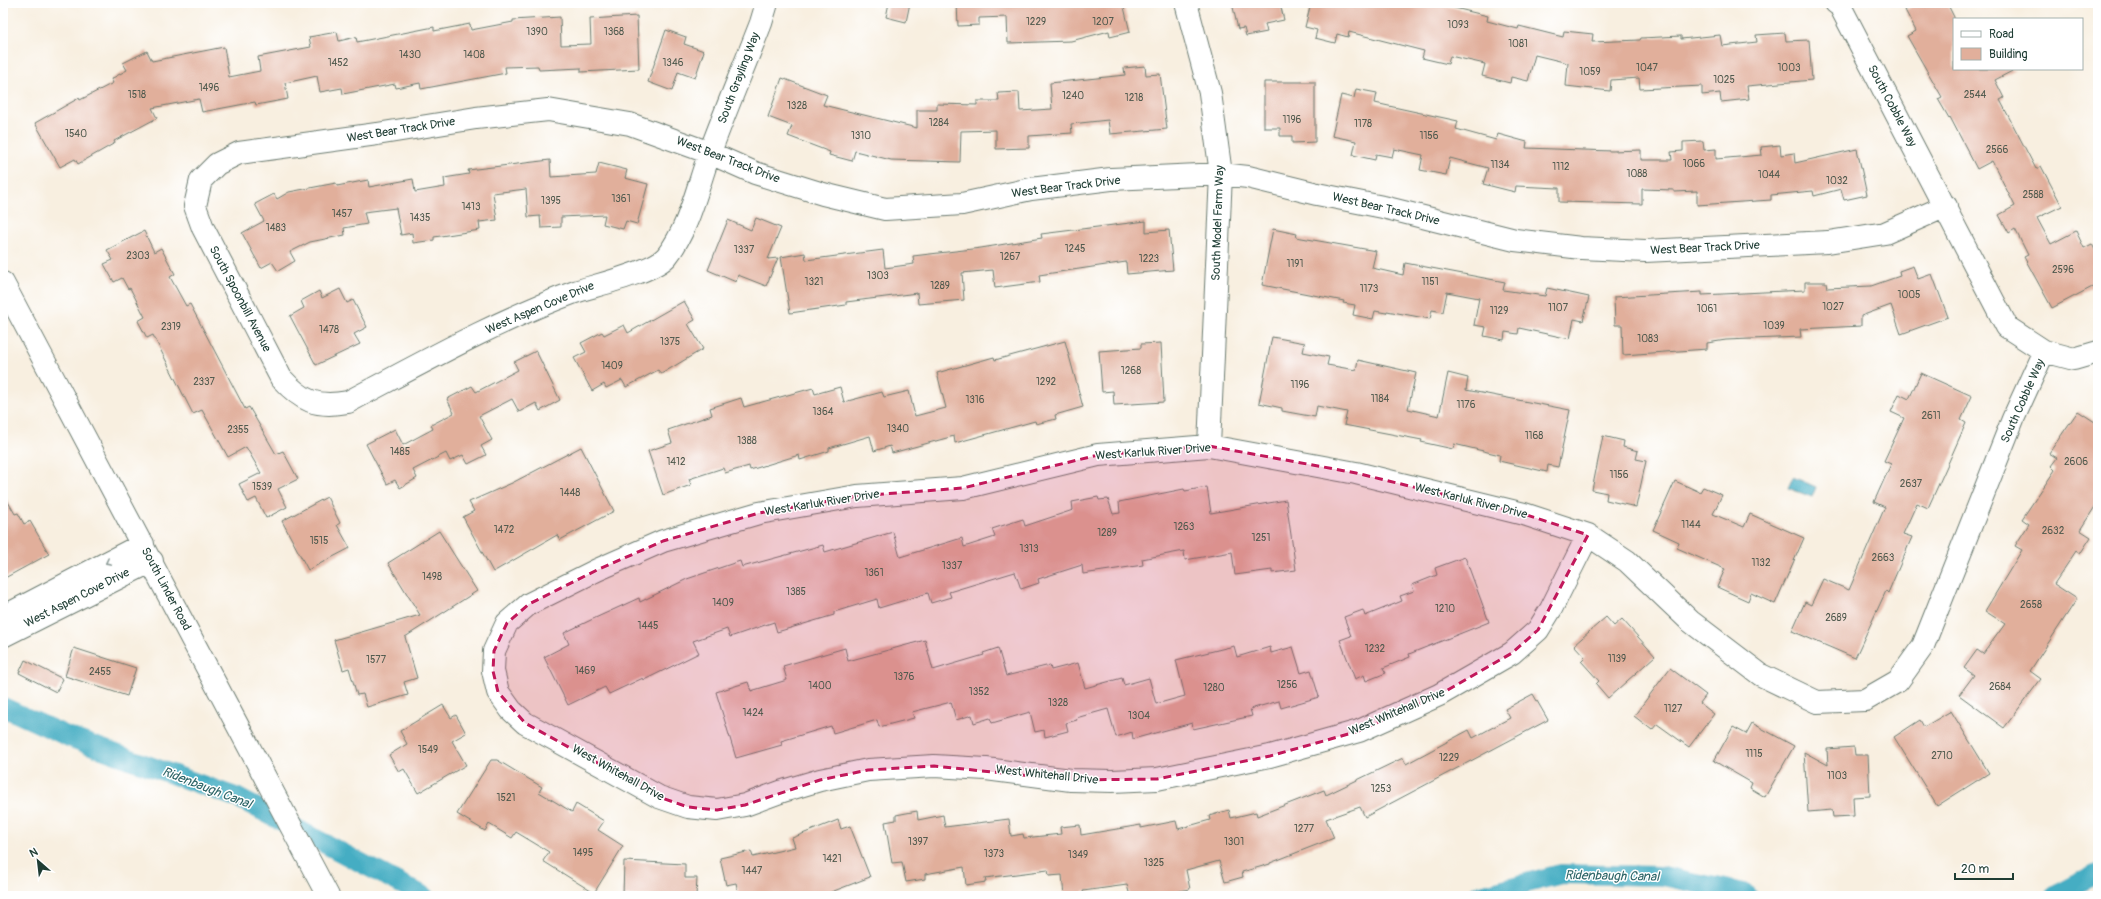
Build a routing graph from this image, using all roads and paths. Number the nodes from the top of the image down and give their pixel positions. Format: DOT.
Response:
graph roads {
  1 [pos="767,3"];
  2 [pos="1186,3"];
  3 [pos="1836,3"];
  4 [pos="710,153"];
  5 [pos="1221,174"];
  6 [pos="201,180"];
  7 [pos="1946,206"];
  8 [pos="3,283"];
  9 [pos="2044,351"];
  10 [pos="2098,352"];
  11 [pos="312,403"];
  12 [pos="1209,446"];
  13 [pos="1588,535"];
  14 [pos="147,553"];
  15 [pos="3,617"];
  16 [pos="3,636"];
  17 [pos="494,651"];
  18 [pos="1865,700"];
  19 [pos="328,896"];
  1 -- 4 [label="street, South Grayling Way"];
  2 -- 5 [label="street, South Model Farm Way"];
  3 -- 7 [label="street, South Cobble Way"];
  4 -- 5 [label="street, West Bear Track Drive"];
  4 -- 6 [label="street, West Bear Track Drive"];
  4 -- 11 [label="street, West Aspen Cove Drive"];
  5 -- 7 [label="street, West Bear Track Drive"];
  5 -- 12 [label="street, South Model Farm Way"];
  6 -- 11 [label="street, South Spoonbill Avenue"];
  7 -- 9 [label="street, South Cobble Way"];
  8 -- 14 [label="street, South Linder Road"];
  9 -- 10 [label="street"];
  9 -- 18 [label="street, South Cobble Way"];
  12 -- 13 [label="street, West Karluk River Drive"];
  12 -- 17 [label="street, West Karluk River Drive"];
  13 -- 17 [label="street, West Whitehall Drive"];
  13 -- 18 [label="street, West Karluk River Drive"];
  14 -- 15 [label="street, West Aspen Cove Drive, one-way"];
  14 -- 16 [label="street, West Aspen Cove Drive"];
  14 -- 19 [label="street, South Linder Road"];
}
